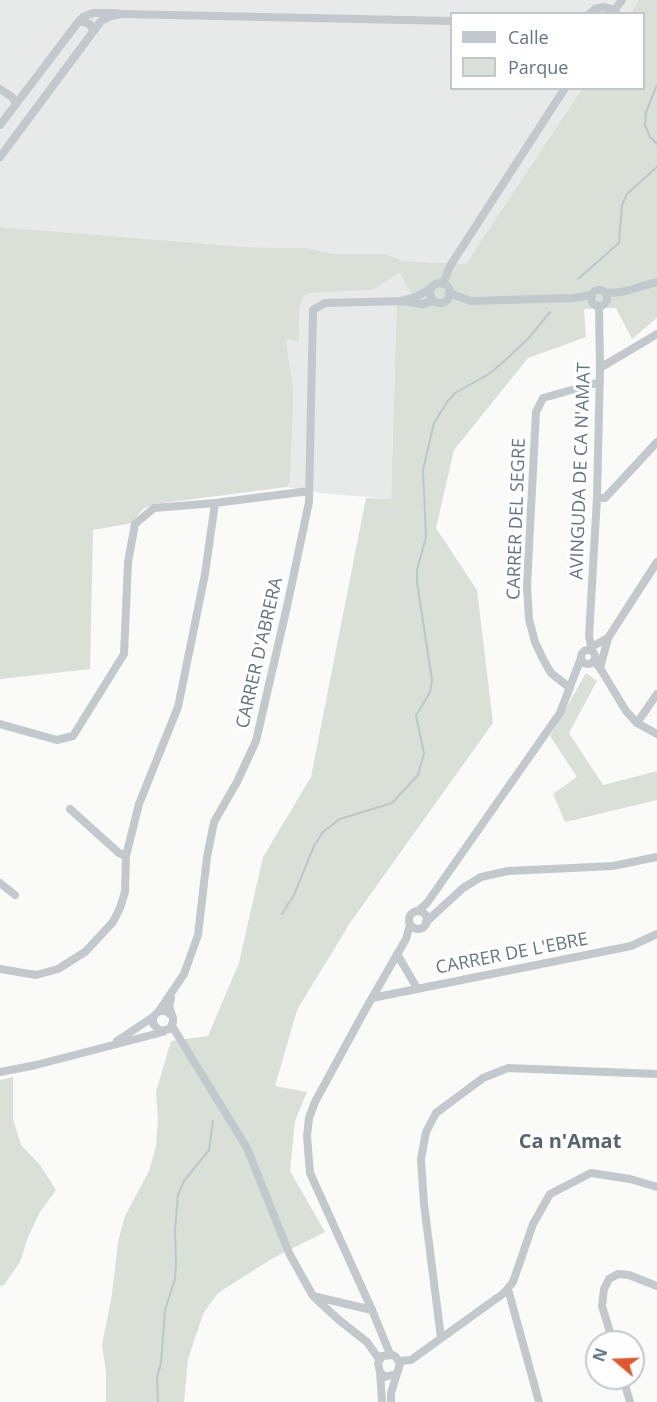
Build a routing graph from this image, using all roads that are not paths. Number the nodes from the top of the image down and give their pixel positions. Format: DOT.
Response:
graph roads {
  1 [pos="622,0"];
  2 [pos="593,12"];
  3 [pos="616,12"];
  4 [pos="121,14"];
  5 [pos="79,21"];
  6 [pos="450,21"];
  7 [pos="93,32"];
  8 [pos="0,89"];
  9 [pos="564,90"];
  10 [pos="16,104"];
  11 [pos="0,125"];
  12 [pos="0,156"];
  13 [pos="657,282"];
  14 [pos="443,284"];
  15 [pos="433,286"];
  16 [pos="448,296"];
  17 [pos="606,296"];
  18 [pos="591,298"];
  19 [pos="402,301"];
  20 [pos="434,301"];
  21 [pos="599,306"];
  22 [pos="657,334"];
  23 [pos="600,368"];
  24 [pos="600,382"];
  25 [pos="657,442"];
  26 [pos="309,491"];
  27 [pos="597,498"];
  28 [pos="215,503"];
  29 [pos="657,562"];
  30 [pos="608,638"];
  31 [pos="588,655"];
  32 [pos="600,668"];
  33 [pos="570,688"];
  34 [pos="657,694"];
  35 [pos="637,723"];
  36 [pos="0,724"];
  37 [pos="657,734"];
  38 [pos="70,809"];
  39 [pos="126,856"];
  40 [pos="657,857"];
  41 [pos="0,883"];
  42 [pos="15,895"];
  43 [pos="427,903"];
  44 [pos="418,911"];
  45 [pos="426,919"];
  46 [pos="410,925"];
  47 [pos="418,929"];
  48 [pos="657,934"];
  49 [pos="406,939"];
  50 [pos="397,954"];
  51 [pos="0,969"];
  52 [pos="174,988"];
  53 [pos="417,988"];
  54 [pos="372,998"];
  55 [pos="156,1014"];
  56 [pos="172,1016"];
  57 [pos="172,1026"];
  58 [pos="164,1032"];
  59 [pos="110,1046"];
  60 [pos="0,1072"];
  61 [pos="657,1074"];
  62 [pos="657,1187"];
  63 [pos="657,1286"];
  64 [pos="508,1289"];
  65 [pos="365,1294"];
  66 [pos="313,1296"];
  67 [pos="350,1304"];
  68 [pos="372,1310"];
  69 [pos="609,1330"];
  70 [pos="441,1338"];
  71 [pos="390,1354"];
  72 [pos="379,1359"];
  73 [pos="399,1361"];
  74 [pos="382,1374"];
  75 [pos="396,1374"];
  76 [pos="391,1393"];
  77 [pos="382,1402"];
  78 [pos="391,1402"];
  79 [pos="539,1402"];
  1 -- 3 [label="street"];
  2 -- 3 [label="street"];
  4 -- 5 [label="street"];
  4 -- 6 [label="street"];
  4 -- 7 [label="street"];
  5 -- 7 [label="street"];
  5 -- 10 [label="street"];
  7 -- 12 [label="street"];
  8 -- 10 [label="street"];
  9 -- 14 [label="street"];
  10 -- 11 [label="street"];
  13 -- 17 [label="street"];
  14 -- 15 [label="street"];
  14 -- 16 [label="street"];
  15 -- 19 [label="street"];
  15 -- 20 [label="street"];
  16 -- 18 [label="street"];
  16 -- 20 [label="street"];
  17 -- 18 [label="street"];
  17 -- 21 [label="street"];
  18 -- 21 [label="street"];
  19 -- 20 [label="street"];
  19 -- 26 [label="street, CARRER D'ABRERA"];
  21 -- 23 [label="street, AVINGUDA DE CA N'AMAT"];
  22 -- 23 [label="street"];
  23 -- 24 [label="street, AVINGUDA DE CA N'AMAT"];
  24 -- 27 [label="street, AVINGUDA DE CA N'AMAT"];
  24 -- 33 [label="street, CARRER DEL SEGRE"];
  25 -- 27 [label="street"];
  26 -- 28 [label="street"];
  26 -- 52 [label="street, CARRER D'ABRERA"];
  27 -- 31 [label="street, AVINGUDA DE CA N'AMAT"];
  28 -- 36 [label="street"];
  28 -- 39 [label="street"];
  29 -- 30 [label="street"];
  30 -- 31 [label="street"];
  30 -- 32 [label="street"];
  31 -- 32 [label="street"];
  31 -- 33 [label="street"];
  32 -- 35 [label="street"];
  33 -- 43 [label="street"];
  34 -- 35 [label="street"];
  35 -- 37 [label="street"];
  38 -- 39 [label="street"];
  39 -- 51 [label="street"];
  40 -- 45 [label="street"];
  41 -- 42 [label="street"];
  43 -- 44 [label="street"];
  43 -- 45 [label="street"];
  44 -- 45 [label="street"];
  44 -- 46 [label="street"];
  45 -- 47 [label="street"];
  46 -- 47 [label="street"];
  46 -- 49 [label="street"];
  47 -- 49 [label="street"];
  48 -- 53 [label="street, CARRER DE L'EBRE"];
  49 -- 50 [label="street"];
  50 -- 53 [label="street"];
  50 -- 54 [label="street"];
  52 -- 55 [label="street, CARRER D'ABRERA"];
  52 -- 56 [label="street, CARRER D'ABRERA"];
  53 -- 54 [label="street, CARRER DE L'EBRE"];
  54 -- 65 [label="street"];
  55 -- 56 [label="street"];
  55 -- 58 [label="street"];
  55 -- 59 [label="street"];
  56 -- 57 [label="street"];
  57 -- 58 [label="street"];
  57 -- 66 [label="street"];
  58 -- 59 [label="street"];
  59 -- 60 [label="street"];
  61 -- 70 [label="street"];
  62 -- 64 [label="street"];
  63 -- 69 [label="street"];
  64 -- 70 [label="street"];
  64 -- 79 [label="street"];
  65 -- 67 [label="street"];
  65 -- 68 [label="street"];
  66 -- 67 [label="street"];
  66 -- 72 [label="street"];
  67 -- 68 [label="street"];
  68 -- 71 [label="street"];
  70 -- 73 [label="street"];
  71 -- 72 [label="street"];
  71 -- 73 [label="street"];
  72 -- 74 [label="street"];
  73 -- 75 [label="street"];
  74 -- 75 [label="street"];
  74 -- 76 [label="street"];
  74 -- 77 [label="street"];
  75 -- 76 [label="street"];
  76 -- 78 [label="street"];
}
